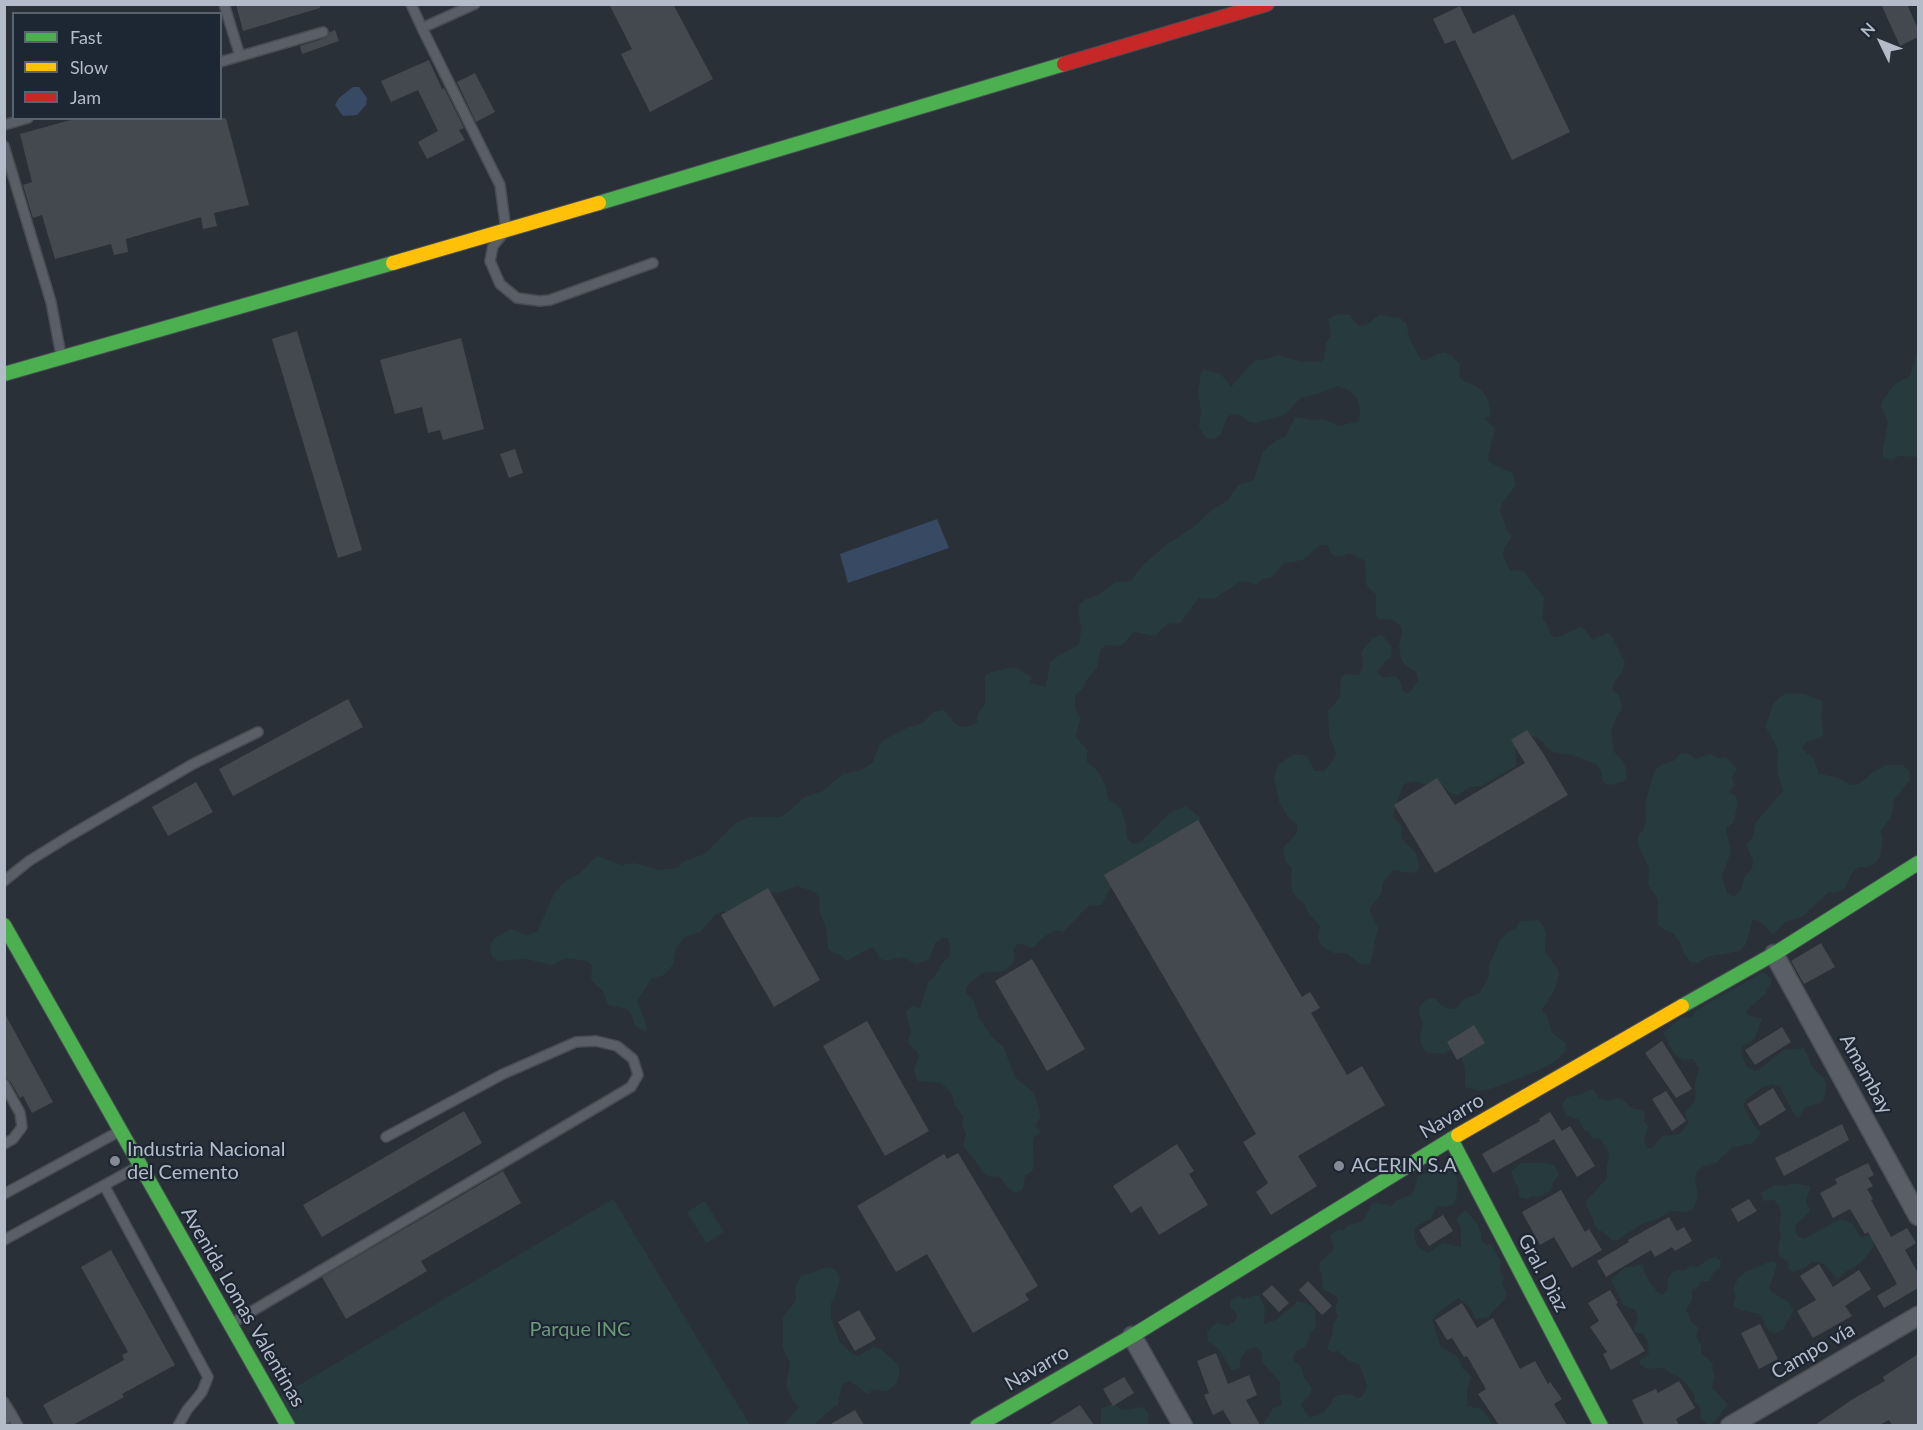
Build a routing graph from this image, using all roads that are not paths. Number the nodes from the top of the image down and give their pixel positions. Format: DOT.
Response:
graph roads {
  1 [pos="224,4"];
  2 [pos="411,4"];
  3 [pos="475,4"];
  4 [pos="1267,4"];
  5 [pos="422,28"];
  6 [pos="322,32"];
  7 [pos="240,56"];
  8 [pos="222,61"];
  9 [pos="21,120"];
  10 [pos="4,125"];
  11 [pos="4,146"];
  12 [pos="506,230"];
  13 [pos="653,263"];
  14 [pos="62,357"];
  15 [pos="4,374"];
  16 [pos="258,732"];
  17 [pos="1918,863"];
  18 [pos="4,881"];
  19 [pos="4,925"];
  20 [pos="1774,954"];
  21 [pos="4,1084"];
  22 [pos="121,1130"];
  23 [pos="386,1137"];
  24 [pos="1450,1139"];
  25 [pos="4,1144"];
  26 [pos="141,1165"];
  27 [pos="104,1185"];
  28 [pos="4,1194"];
  29 [pos="1918,1216"];
  30 [pos="4,1240"];
  31 [pos="1918,1316"];
  32 [pos="230,1324"];
  33 [pos="1132,1336"];
  34 [pos="4,1402"];
  35 [pos="8,1418"];
  36 [pos="18,1425"];
  37 [pos="178,1425"];
  38 [pos="288,1425"];
  39 [pos="977,1425"];
  40 [pos="1183,1425"];
  41 [pos="1600,1425"];
  42 [pos="1730,1425"];
  1 -- 7 [label="lane"];
  2 -- 5 [label="lane"];
  3 -- 5 [label="lane"];
  4 -- 12 [label="street"];
  5 -- 12 [label="lane"];
  6 -- 7 [label="lane"];
  7 -- 8 [label="lane"];
  9 -- 10 [label="lane"];
  11 -- 14 [label="lane"];
  12 -- 13 [label="lane"];
  12 -- 14 [label="street"];
  14 -- 15 [label="street"];
  16 -- 18 [label="lane"];
  17 -- 20 [label="street, Navarro"];
  19 -- 22 [label="street, Avenida Lomas Valentinas"];
  20 -- 24 [label="street, Navarro"];
  20 -- 29 [label="street, Amambay"];
  21 -- 25 [label="lane"];
  22 -- 26 [label="street, Avenida Lomas Valentinas"];
  22 -- 28 [label="lane"];
  23 -- 32 [label="lane"];
  24 -- 33 [label="street, Navarro"];
  24 -- 41 [label="street, Gral. Diaz"];
  26 -- 27 [label="lane"];
  26 -- 32 [label="street, Avenida Lomas Valentinas"];
  27 -- 30 [label="lane"];
  27 -- 37 [label="lane"];
  31 -- 42 [label="street, Campo vía"];
  32 -- 38 [label="street, Avenida Lomas Valentinas"];
  33 -- 39 [label="street, Navarro"];
  33 -- 40 [label="street"];
  34 -- 35 [label="lane"];
  35 -- 36 [label="lane"];
}
